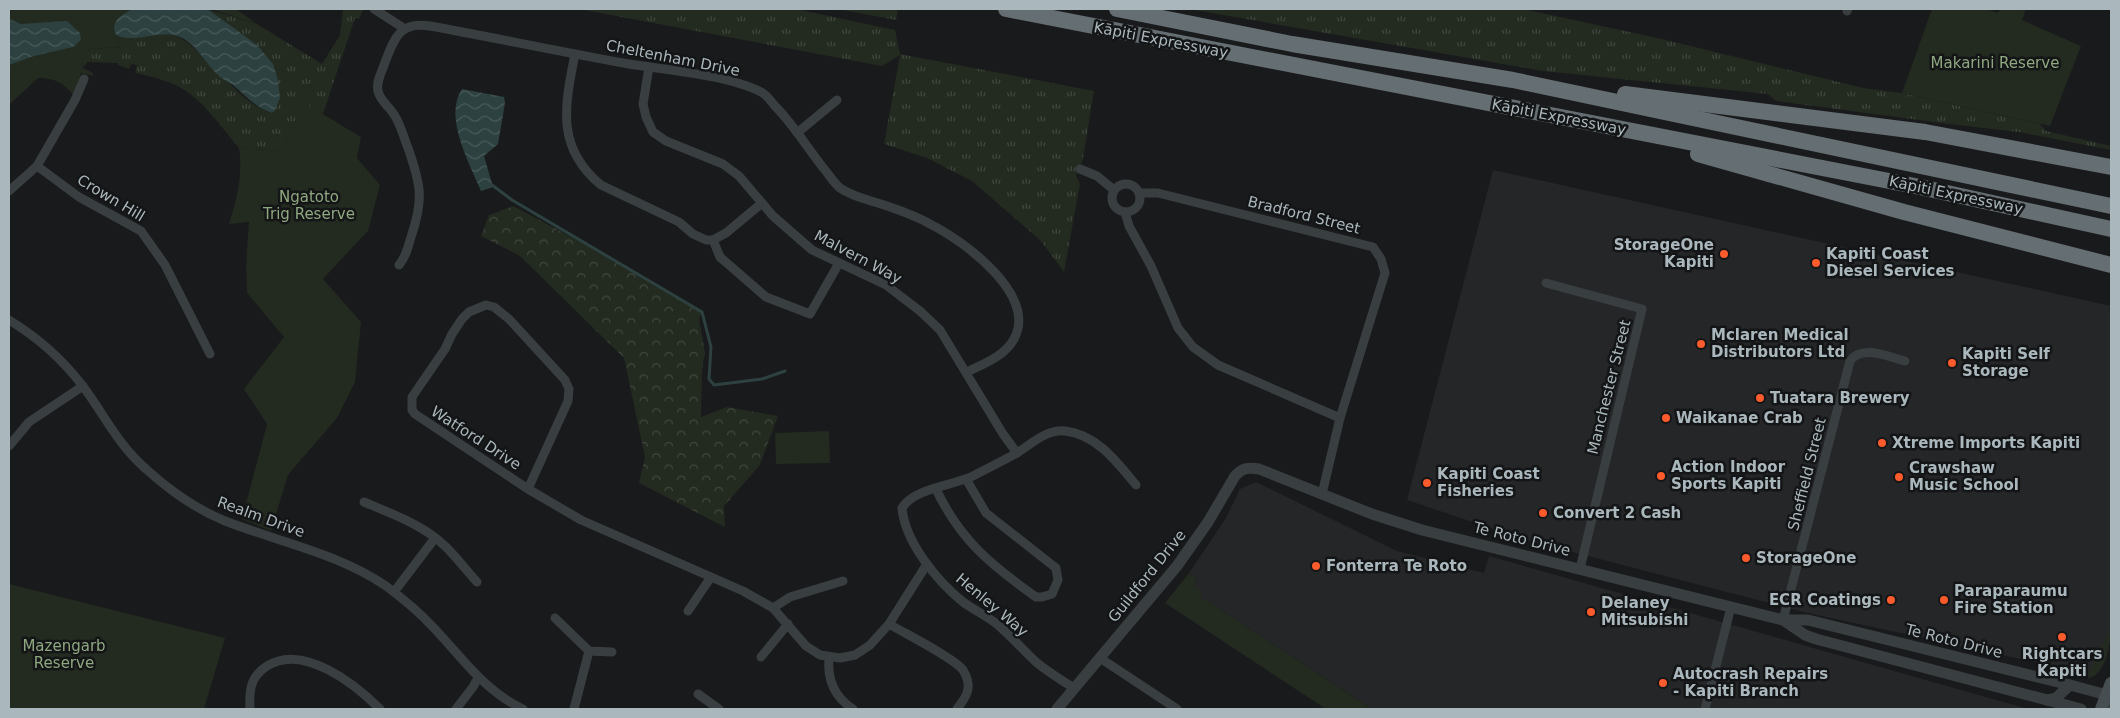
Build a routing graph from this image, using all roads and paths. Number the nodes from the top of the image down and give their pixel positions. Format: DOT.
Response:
graph roads {
  1 [pos="374,9"];
  2 [pos="1006,9"];
  3 [pos="1117,9"];
  4 [pos="405,28"];
  5 [pos="575,54"];
  6 [pos="649,67"];
  7 [pos="84,80"];
  8 [pos="1513,80"];
  9 [pos="837,100"];
  10 [pos="1475,101"];
  11 [pos="797,133"];
  12 [pos="37,166"];
  13 [pos="2111,167"];
  14 [pos="1080,169"];
  15 [pos="1114,190"];
  16 [pos="9,191"];
  17 [pos="1139,193"];
  18 [pos="762,203"];
  19 [pos="2111,206"];
  20 [pos="1125,212"];
  21 [pos="2111,229"];
  22 [pos="713,240"];
  23 [pos="839,263"];
  24 [pos="399,265"];
  25 [pos="2111,265"];
  26 [pos="1546,283"];
  27 [pos="9,320"];
  28 [pos="210,354"];
  29 [pos="1905,361"];
  30 [pos="967,372"];
  31 [pos="83,386"];
  32 [pos="1340,418"];
  33 [pos="9,446"];
  34 [pos="1017,453"];
  35 [pos="1259,469"];
  36 [pos="966,479"];
  37 [pos="1136,485"];
  38 [pos="528,488"];
  39 [pos="936,488"];
  40 [pos="1322,494"];
  41 [pos="364,502"];
  42 [pos="435,538"];
  43 [pos="927,564"];
  44 [pos="1580,570"];
  45 [pos="711,577"];
  46 [pos="842,581"];
  47 [pos="477,582"];
  48 [pos="394,592"];
  49 [pos="1730,607"];
  50 [pos="773,608"];
  51 [pos="688,611"];
  52 [pos="554,618"];
  53 [pos="1783,620"];
  54 [pos="788,624"];
  55 [pos="888,624"];
  56 [pos="1930,650"];
  57 [pos="589,651"];
  58 [pos="612,652"];
  59 [pos="761,657"];
  60 [pos="829,658"];
  61 [pos="1100,658"];
  62 [pos="1926,668"];
  63 [pos="478,678"];
  64 [pos="2070,685"];
  65 [pos="1074,688"];
  66 [pos="698,694"];
  67 [pos="2110,694"];
  68 [pos="2047,700"];
  69 [pos="250,709"];
  70 [pos="380,709"];
  71 [pos="456,709"];
  72 [pos="524,709"];
  73 [pos="574,709"];
  74 [pos="719,709"];
  75 [pos="853,709"];
  76 [pos="957,709"];
  77 [pos="1058,709"];
  78 [pos="1177,709"];
  79 [pos="1705,709"];
  80 [pos="2081,709"];
  81 [pos="2101,709"];
  1 -- 4 [label="street"];
  2 -- 10 [label="highway, Kāpiti Expressway"];
  3 -- 8 [label="highway, Kāpiti Expressway"];
  4 -- 5 [label="street, Cheltenham Drive"];
  4 -- 24 [label="street"];
  5 -- 6 [label="street, Cheltenham Drive"];
  5 -- 22 [label="street"];
  6 -- 11 [label="street, Cheltenham Drive"];
  6 -- 18 [label="street, Malvern Way"];
  7 -- 12 [label="street"];
  8 -- 13 [label="highway"];
  8 -- 19 [label="highway, Kāpiti Expressway"];
  9 -- 11 [label="street"];
  10 -- 21 [label="highway, Kāpiti Expressway"];
  10 -- 25 [label="highway"];
  11 -- 30 [label="street, Cheltenham Drive"];
  12 -- 16 [label="street"];
  12 -- 28 [label="street, Crown Hill"];
  14 -- 15 [label="street"];
  15 -- 17 [label="street, Bradford Street"];
  15 -- 20 [label="street"];
  17 -- 20 [label="street"];
  17 -- 32 [label="street, Bradford Street"];
  18 -- 22 [label="street"];
  18 -- 23 [label="street, Malvern Way"];
  20 -- 32 [label="street"];
  22 -- 23 [label="street"];
  23 -- 30 [label="street, Malvern Way"];
  26 -- 44 [label="street, Manchester Street"];
  27 -- 31 [label="street, Realm Drive"];
  29 -- 53 [label="street, Sheffield Street"];
  30 -- 34 [label="street, Malvern Way"];
  31 -- 33 [label="street"];
  31 -- 48 [label="street, Realm Drive"];
  32 -- 40 [label="street, Bradford Street"];
  34 -- 36 [label="street"];
  34 -- 37 [label="street"];
  35 -- 40 [label="street, Te Roto Drive"];
  35 -- 61 [label="street, Guildford Drive"];
  36 -- 39 [label="street"];
  36 -- 39 [label="street"];
  38 -- 38 [label="street, Watford Drive"];
  38 -- 45 [label="street, Watford Drive"];
  39 -- 43 [label="street, Henley Way"];
  40 -- 44 [label="street, Te Roto Drive"];
  41 -- 42 [label="street"];
  42 -- 47 [label="street"];
  42 -- 48 [label="street"];
  43 -- 55 [label="street"];
  43 -- 65 [label="street, Henley Way"];
  44 -- 49 [label="street, Te Roto Drive"];
  45 -- 50 [label="street, Watford Drive"];
  45 -- 51 [label="street"];
  46 -- 50 [label="street"];
  48 -- 63 [label="street, Realm Drive"];
  49 -- 53 [label="street, Te Roto Drive"];
  49 -- 79 [label="street"];
  50 -- 54 [label="street, Watford Drive"];
  52 -- 57 [label="street"];
  53 -- 56 [label="street, Te Roto Drive"];
  53 -- 62 [label="street, Te Roto Drive"];
  54 -- 59 [label="street"];
  54 -- 60 [label="street, Watford Drive"];
  55 -- 60 [label="street"];
  55 -- 76 [label="street"];
  56 -- 62 [label="street"];
  56 -- 64 [label="street, Te Roto Drive"];
  57 -- 58 [label="street"];
  57 -- 73 [label="street"];
  60 -- 75 [label="street"];
  61 -- 65 [label="street, Guildford Drive"];
  61 -- 78 [label="street"];
  62 -- 68 [label="street, Te Roto Drive"];
  63 -- 71 [label="street"];
  63 -- 72 [label="street, Realm Drive"];
  64 -- 67 [label="street, Te Roto Drive"];
  64 -- 68 [label="street"];
  65 -- 77 [label="street, Guildford Drive"];
  66 -- 74 [label="street"];
  67 -- 81 [label="main road"];
  68 -- 80 [label="street, Te Roto Drive"];
  69 -- 70 [label="street"];
}
